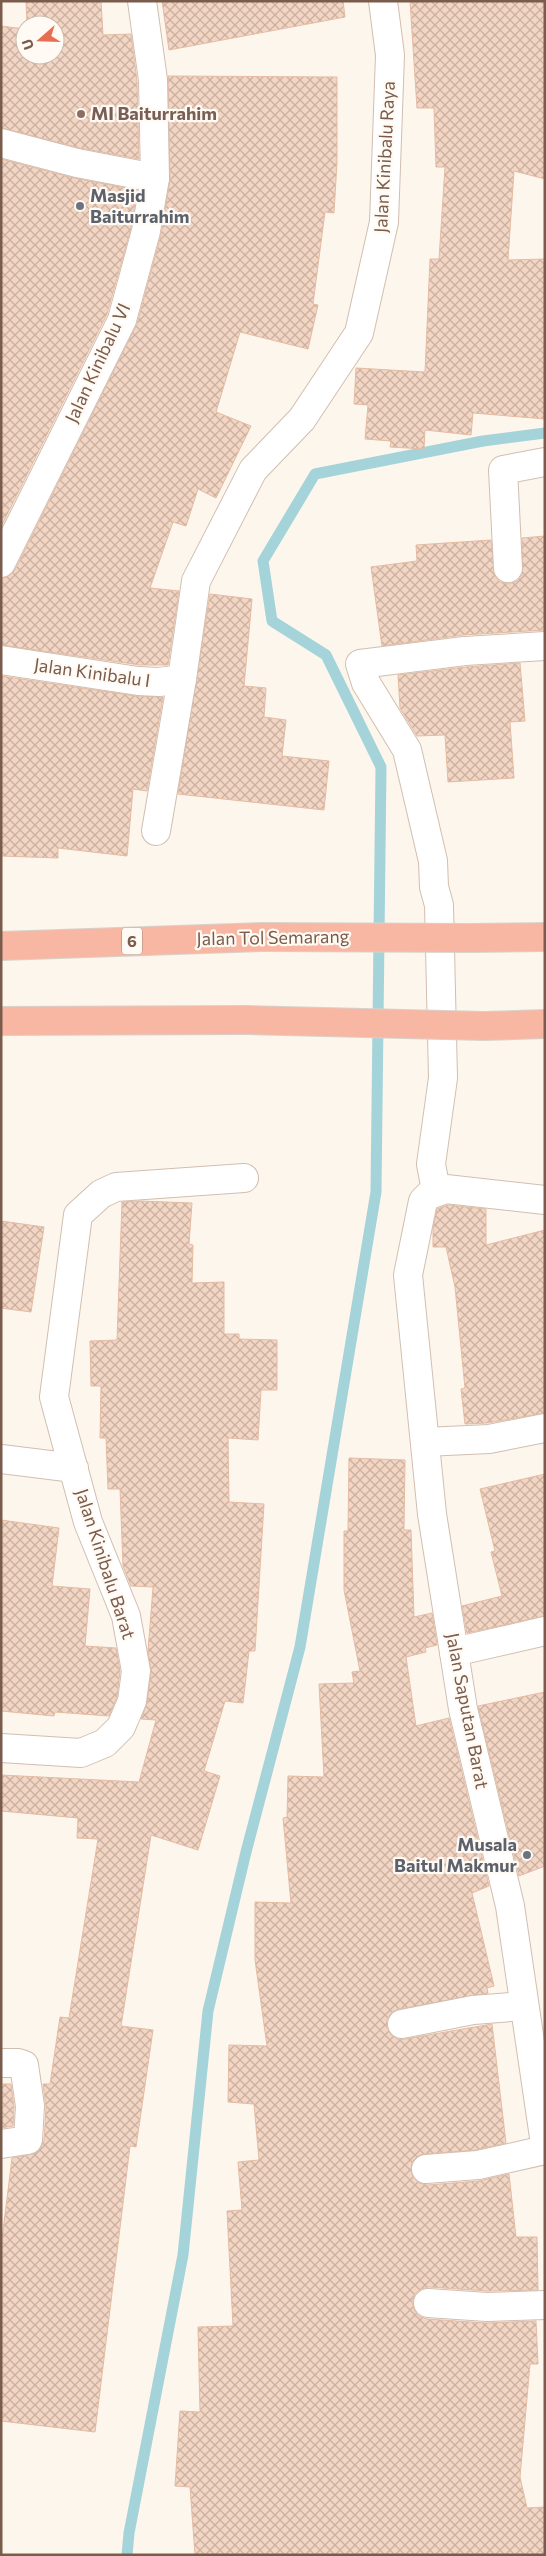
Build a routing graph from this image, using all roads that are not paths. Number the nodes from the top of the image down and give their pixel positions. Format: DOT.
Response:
graph roads {
  1 [pos="142,1"];
  2 [pos="383,1"];
  3 [pos="1,144"];
  4 [pos="155,178"];
  5 [pos="545,462"];
  6 [pos="1,563"];
  7 [pos="508,568"];
  8 [pos="545,646"];
  9 [pos="1,660"];
  10 [pos="182,679"];
  11 [pos="156,831"];
  12 [pos="545,937"];
  13 [pos="1,946"];
  14 [pos="1,1021"];
  15 [pos="545,1024"];
  16 [pos="244,1178"];
  17 [pos="436,1191"];
  18 [pos="545,1200"];
  19 [pos="545,1428"];
  20 [pos="425,1442"];
  21 [pos="1,1459"];
  22 [pos="74,1468"];
  23 [pos="545,1631"];
  24 [pos="454,1652"];
  25 [pos="1,1748"];
  26 [pos="524,2006"];
  27 [pos="402,2024"];
  28 [pos="1,2063"];
  29 [pos="1,2144"];
  30 [pos="545,2144"];
  31 [pos="545,2150"];
  32 [pos="426,2169"];
  33 [pos="428,2303"];
  34 [pos="545,2305"];
  1 -- 4 [label="street, Jalan Kinibalu VI"];
  2 -- 10 [label="street, Jalan Kinibalu Raya"];
  3 -- 4 [label="street"];
  4 -- 6 [label="street, Jalan Kinibalu VI"];
  5 -- 7 [label="street"];
  8 -- 17 [label="street"];
  9 -- 10 [label="street, Jalan Kinibalu I"];
  10 -- 11 [label="street, Jalan Kinibalu Raya"];
  12 -- 13 [label="highway, Jalan Tol Semarang / 6, bridge"];
  14 -- 15 [label="highway, bridge"];
  16 -- 22 [label="street, Jalan Kinibalu Barat"];
  17 -- 18 [label="street"];
  17 -- 20 [label="street, Jalan Saputan Barat"];
  19 -- 20 [label="street"];
  20 -- 24 [label="street, Jalan Saputan Barat"];
  21 -- 22 [label="street"];
  22 -- 25 [label="street, Jalan Kinibalu Barat"];
  23 -- 24 [label="street"];
  24 -- 26 [label="street, Jalan Saputan Barat"];
  26 -- 27 [label="street"];
  26 -- 30 [label="street, Jalan Saputan Barat"];
  28 -- 29 [label="street"];
  31 -- 32 [label="street"];
  33 -- 34 [label="street"];
}
